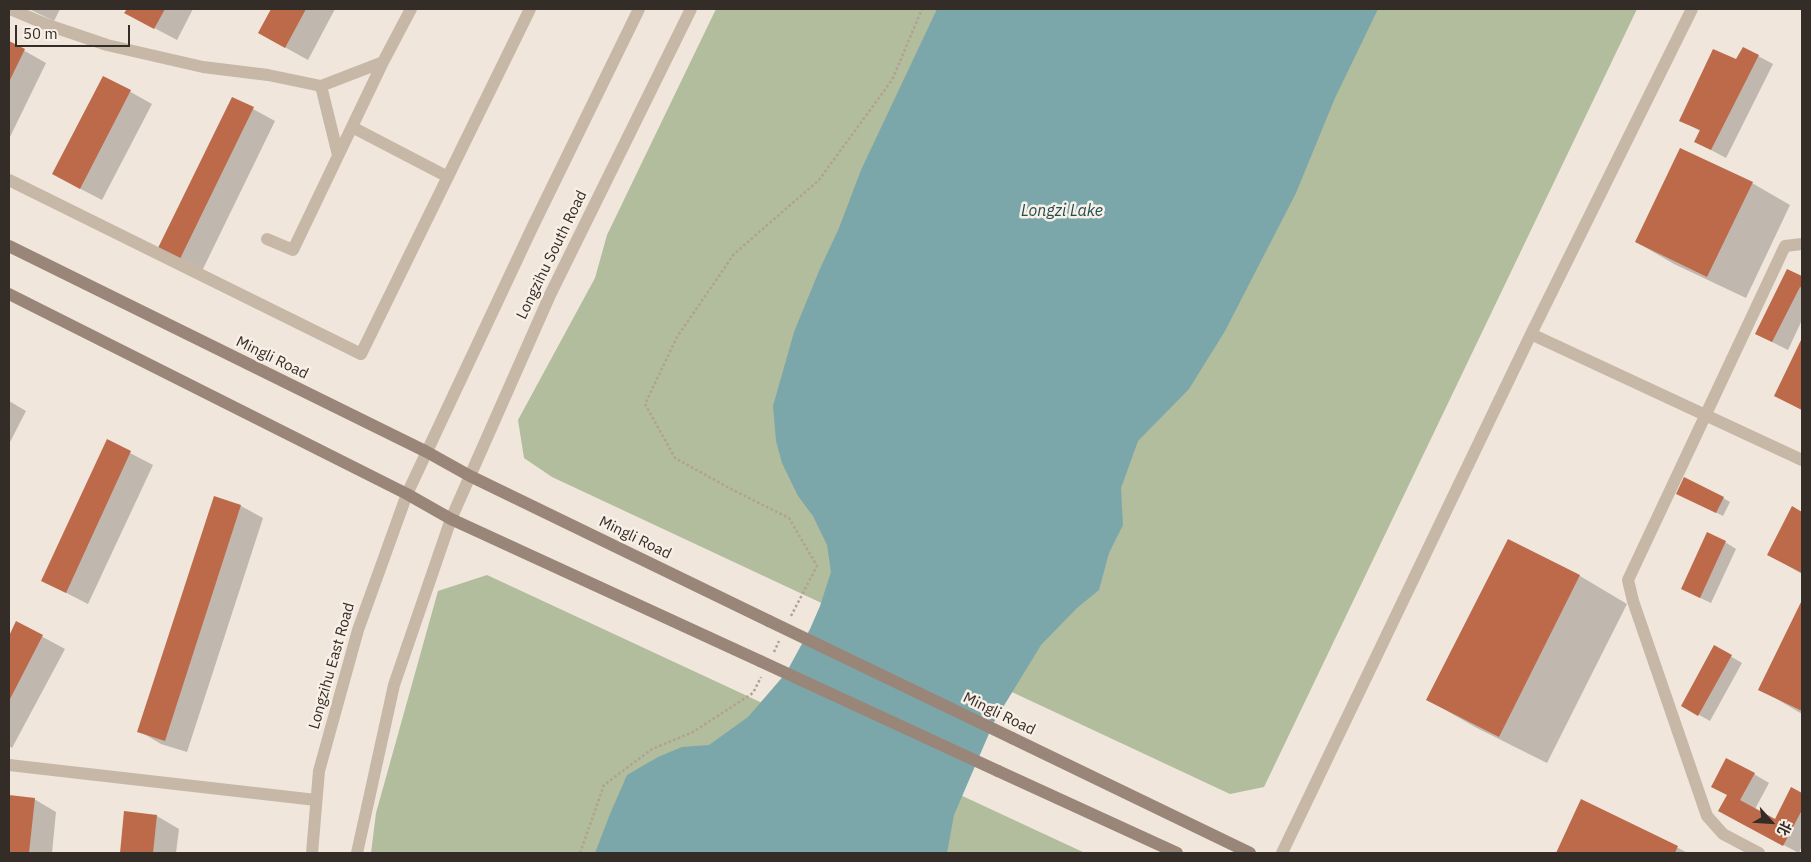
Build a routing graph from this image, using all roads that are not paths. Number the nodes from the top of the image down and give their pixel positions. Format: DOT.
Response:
graph roads {
  1 [pos="10,9"];
  2 [pos="410,9"];
  3 [pos="530,9"];
  4 [pos="639,9"];
  5 [pos="691,9"];
  6 [pos="1692,9"];
  7 [pos="383,62"];
  8 [pos="321,86"];
  9 [pos="352,127"];
  10 [pos="338,155"];
  11 [pos="448,177"];
  12 [pos="9,180"];
  13 [pos="267,238"];
  14 [pos="1802,244"];
  15 [pos="9,246"];
  16 [pos="9,294"];
  17 [pos="1531,334"];
  18 [pos="1705,415"];
  19 [pos="427,452"];
  20 [pos="1802,460"];
  21 [pos="470,476"];
  22 [pos="407,494"];
  23 [pos="451,519"];
  24 [pos="9,765"];
  25 [pos="316,800"];
  26 [pos="312,853"];
  27 [pos="357,853"];
  28 [pos="1177,853"];
  29 [pos="1250,853"];
  30 [pos="1282,853"];
  31 [pos="1760,853"];
  1 -- 8 [label="street"];
  2 -- 7 [label="street"];
  3 -- 11 [label="street"];
  4 -- 19 [label="street, Longzihu South Road"];
  5 -- 21 [label="street, Longzihu South Road"];
  6 -- 17 [label="street"];
  7 -- 8 [label="street"];
  7 -- 9 [label="street"];
  8 -- 10 [label="street"];
  9 -- 10 [label="street"];
  9 -- 11 [label="street"];
  10 -- 13 [label="street"];
  11 -- 12 [label="street"];
  14 -- 18 [label="street"];
  15 -- 19 [label="main road, Mingli Road"];
  16 -- 22 [label="main road"];
  17 -- 18 [label="street"];
  17 -- 30 [label="street"];
  18 -- 20 [label="street"];
  18 -- 31 [label="street"];
  19 -- 21 [label="main road, Mingli Road"];
  19 -- 22 [label="street, Longzihu South Road"];
  21 -- 23 [label="street, Longzihu South Road"];
  21 -- 29 [label="main road, Mingli Road, bridge"];
  22 -- 23 [label="main road"];
  22 -- 25 [label="street, Longzihu East Road"];
  23 -- 27 [label="street"];
  23 -- 28 [label="main road, bridge"];
  24 -- 25 [label="street"];
  25 -- 26 [label="street, Longzihu East Road"];
}
